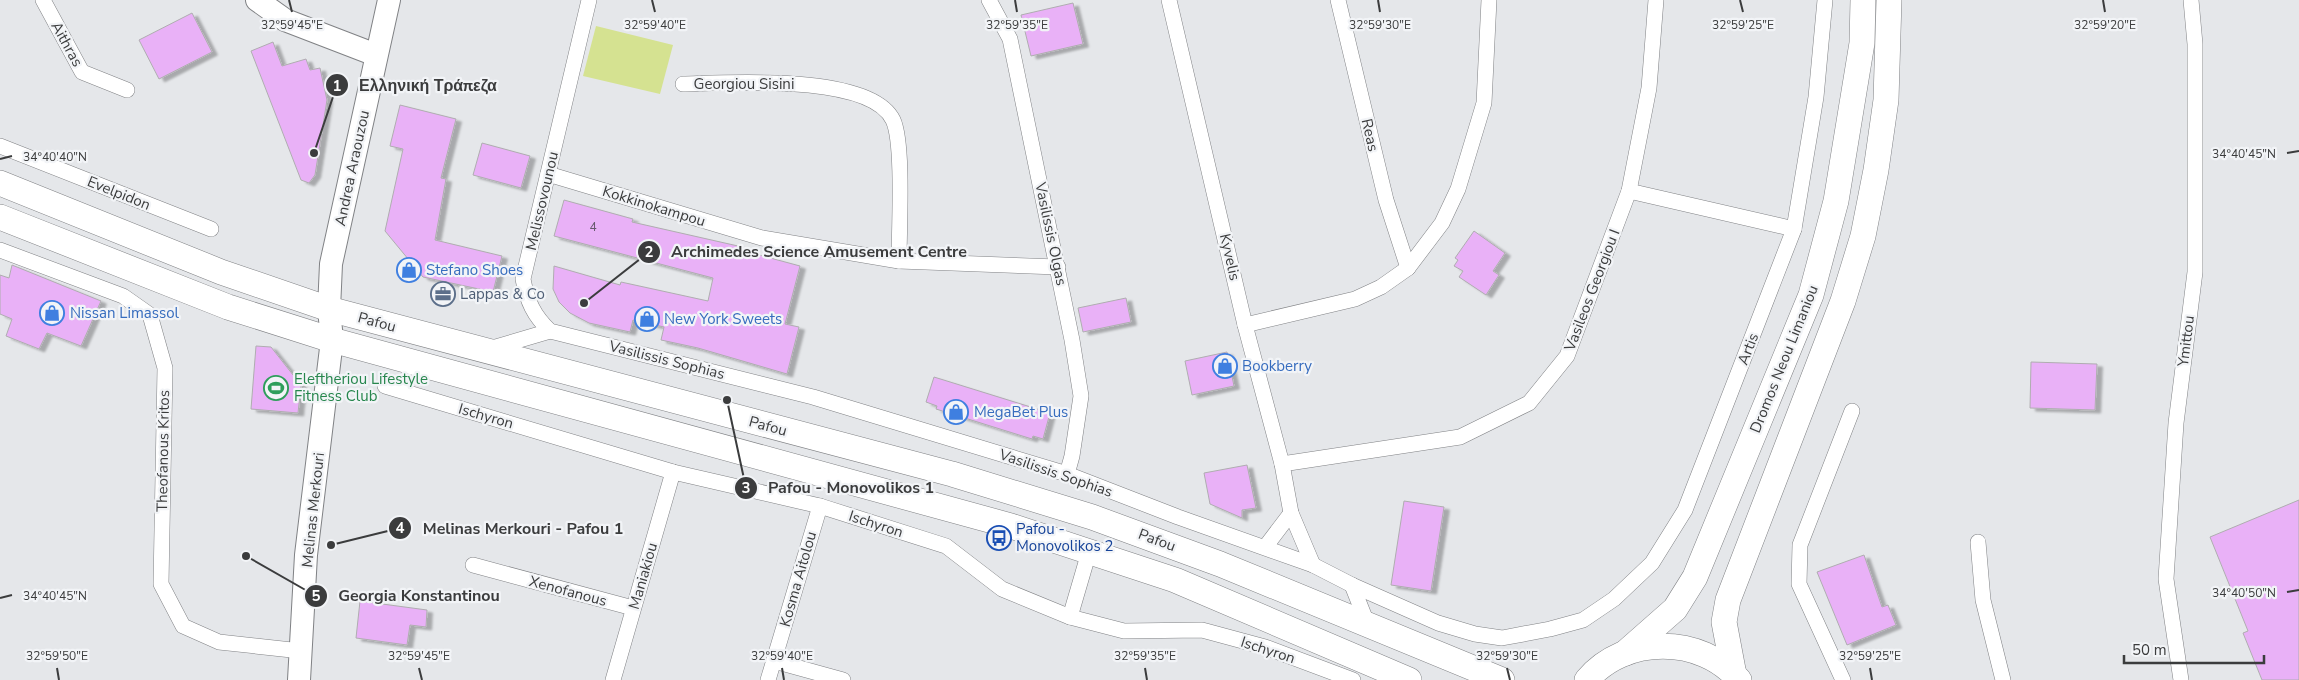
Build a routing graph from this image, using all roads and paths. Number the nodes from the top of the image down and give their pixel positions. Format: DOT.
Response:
graph roads {
  1 [pos="43,0"];
  2 [pos="257,0"];
  3 [pos="389,0"];
  4 [pos="589,0"];
  5 [pos="989,0"];
  6 [pos="1169,0"];
  7 [pos="1338,0"];
  8 [pos="1489,0"];
  9 [pos="1656,0"];
  10 [pos="1825,0"];
  11 [pos="1862,0"];
  12 [pos="1889,0"];
  13 [pos="2191,0"];
  14 [pos="376,56"];
  15 [pos="683,84"];
  16 [pos="127,90"];
  17 [pos="0,146"];
  18 [pos="548,174"];
  19 [pos="0,183"];
  20 [pos="1629,190"];
  21 [pos="0,218"];
  22 [pos="211,229"];
  23 [pos="1794,229"];
  24 [pos="0,250"];
  25 [pos="899,261"];
  26 [pos="1058,267"];
  27 [pos="1408,268"];
  28 [pos="329,309"];
  29 [pos="1246,324"];
  30 [pos="550,331"];
  31 [pos="332,340"];
  32 [pos="485,351"];
  33 [pos="385,386"];
  34 [pos="1852,411"];
  35 [pos="1282,464"];
  36 [pos="673,472"];
  37 [pos="1067,474"];
  38 [pos="820,506"];
  39 [pos="1291,513"];
  40 [pos="1978,542"];
  41 [pos="1266,546"];
  42 [pos="1089,552"];
  43 [pos="473,565"];
  44 [pos="1313,565"];
  45 [pos="1352,585"];
  46 [pos="633,608"];
  47 [pos="1070,617"];
  48 [pos="1367,623"];
  49 [pos="1550,629"];
  50 [pos="301,651"];
  51 [pos="1625,653"];
  52 [pos="774,661"];
  53 [pos="1737,677"];
  54 [pos="1585,679"];
  55 [pos="299,680"];
  56 [pos="613,680"];
  57 [pos="768,680"];
  58 [pos="842,680"];
  59 [pos="1353,680"];
  60 [pos="1409,680"];
  61 [pos="1502,680"];
  62 [pos="1843,680"];
  63 [pos="2004,680"];
  64 [pos="2182,680"];
  1 -- 16 [label="street, Aithras"];
  2 -- 14 [label="main road"];
  3 -- 14 [label="main road, Andrea Araouzou"];
  4 -- 18 [label="street, Melissovounou"];
  5 -- 26 [label="street, Vasilissis Olgas"];
  6 -- 29 [label="street, Kyvelis"];
  7 -- 27 [label="street, Reas"];
  8 -- 27 [label="street"];
  9 -- 20 [label="street, Vasileos Georgiou I"];
  10 -- 23 [label="street, Artis"];
  11 -- 51 [label="main road, Dromos Neou Limaniou"];
  12 -- 53 [label="main road"];
  13 -- 64 [label="street, Ymittou"];
  14 -- 28 [label="main road, Andrea Araouzou"];
  15 -- 25 [label="street, Georgiou Sisini"];
  17 -- 22 [label="street, Evelpidon"];
  18 -- 25 [label="street, Kokkinokampou"];
  18 -- 30 [label="street, Melissovounou"];
  19 -- 28 [label="main road, Pafou"];
  20 -- 23 [label="street"];
  20 -- 35 [label="street, Vasileos Georgiou I"];
  21 -- 31 [label="main road, Pafou"];
  23 -- 49 [label="street, Artis"];
  24 -- 50 [label="street, Theofanous Kritos"];
  25 -- 26 [label="street, Kokkinokampou"];
  26 -- 37 [label="street, Vasilissis Olgas"];
  27 -- 29 [label="street"];
  28 -- 31 [label="main road, Andrea Araouzou"];
  28 -- 32 [label="main road, Pafou"];
  29 -- 35 [label="street, Kyvelis"];
  30 -- 32 [label="street"];
  30 -- 37 [label="street, Vasilissis Sophias"];
  31 -- 42 [label="main road, Pafou"];
  31 -- 50 [label="main road, Melinas Merkouri"];
  32 -- 48 [label="main road, Pafou"];
  33 -- 36 [label="street, Ischyron"];
  34 -- 62 [label="street"];
  35 -- 39 [label="street, Kyvelis"];
  36 -- 38 [label="street, Ischyron"];
  36 -- 46 [label="street, Maniakiou"];
  37 -- 41 [label="street, Vasilissis Sophias"];
  38 -- 47 [label="street, Ischyron"];
  38 -- 52 [label="street, Kosma Aitolou"];
  39 -- 41 [label="street"];
  39 -- 44 [label="street, Kyvelis"];
  40 -- 63 [label="street"];
  41 -- 44 [label="street, Vasilissis Sophias"];
  42 -- 47 [label="street"];
  42 -- 60 [label="main road, Pafou"];
  43 -- 46 [label="street, Xenofanous"];
  44 -- 45 [label="street, Vasilissis Sophias"];
  45 -- 48 [label="street"];
  45 -- 49 [label="street, Vasilissis Sophias"];
  46 -- 56 [label="street, Maniakiou"];
  47 -- 59 [label="street, Ischyron"];
  48 -- 61 [label="main road, Pafou"];
  50 -- 55 [label="main road, Melinas Merkouri"];
  51 -- 53 [label="main road"];
  51 -- 54 [label="main road"];
  52 -- 57 [label="street, Kosma Aitolou"];
  52 -- 58 [label="street"];
}
